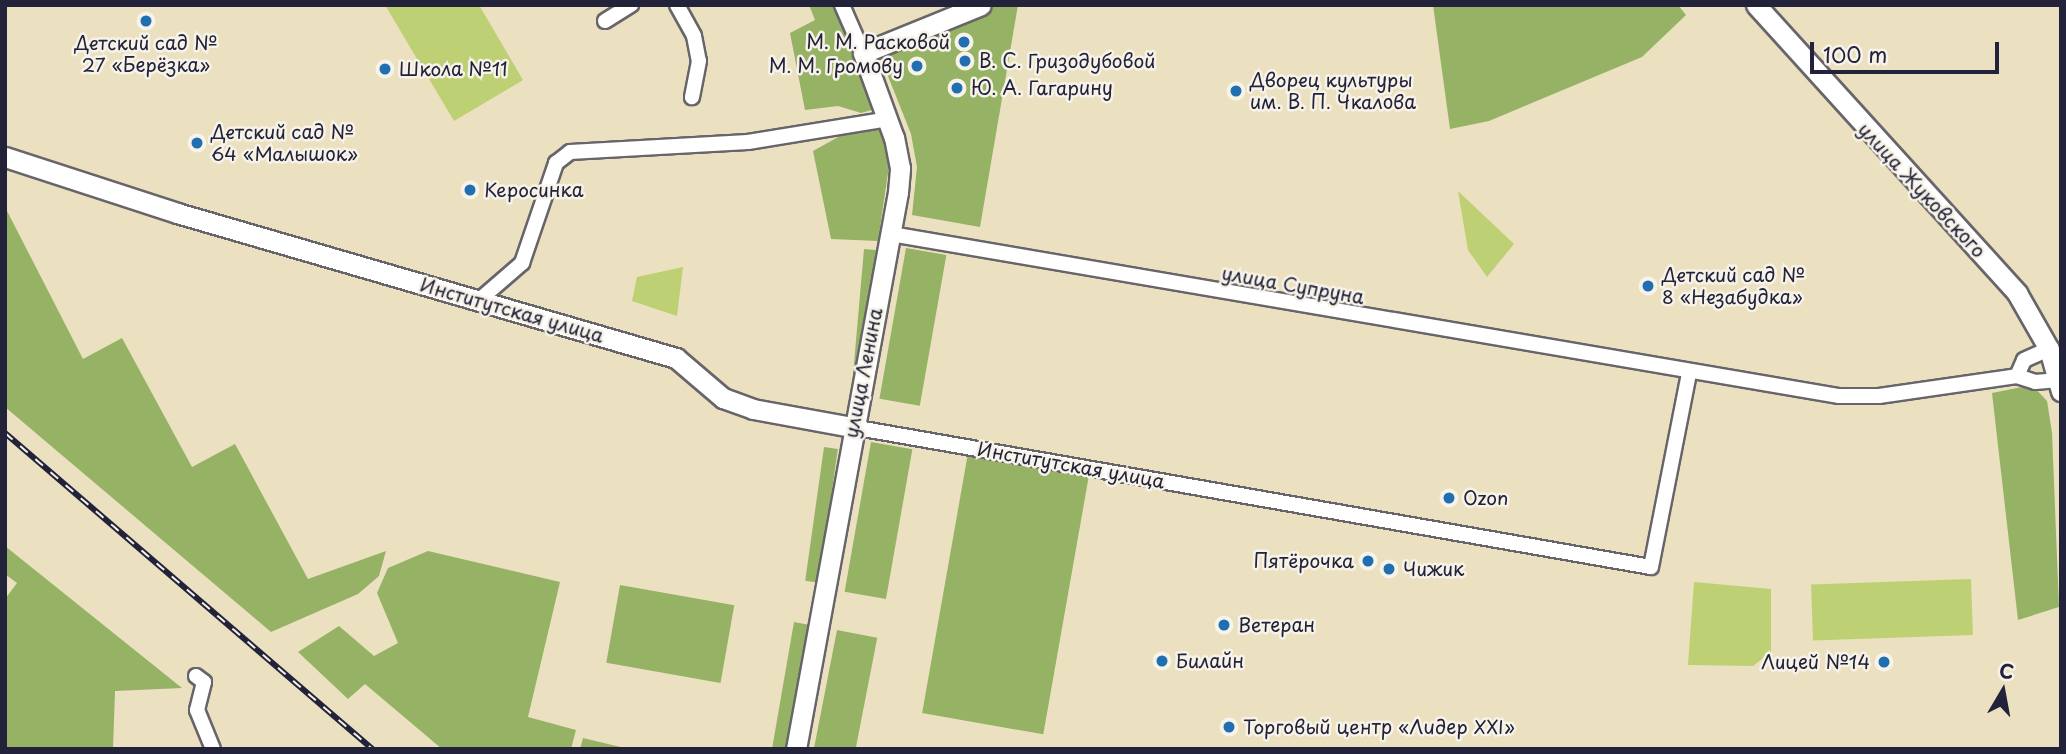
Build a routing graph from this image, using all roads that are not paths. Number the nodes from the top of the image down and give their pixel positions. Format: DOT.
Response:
graph roads {
  1 [pos="631,5"];
  2 [pos="677,5"];
  3 [pos="842,5"];
  4 [pos="981,5"];
  5 [pos="1756,5"];
  6 [pos="605,20"];
  7 [pos="863,53"];
  8 [pos="692,97"];
  9 [pos="888,118"];
  10 [pos="5,158"];
  11 [pos="891,234"];
  12 [pos="477,302"];
  13 [pos="2049,349"];
  14 [pos="1689,373"];
  15 [pos="2017,376"];
  16 [pos="2060,386"];
  17 [pos="852,427"];
  18 [pos="196,676"];
  19 [pos="213,749"];
  20 [pos="796,749"];
  1 -- 6 [label="street"];
  2 -- 8 [label="street"];
  3 -- 7 [label="street, улица Ленина"];
  4 -- 7 [label="street"];
  5 -- 13 [label="street, улица Жуковского"];
  7 -- 9 [label="street, улица Ленина"];
  9 -- 11 [label="street, улица Ленина"];
  9 -- 12 [label="street"];
  10 -- 12 [label="street, Институтская улица"];
  11 -- 14 [label="street, улица Супруна"];
  11 -- 17 [label="street, улица Ленина"];
  12 -- 17 [label="street, Институтская улица"];
  13 -- 15 [label="street"];
  13 -- 16 [label="street, улица Жуковского"];
  14 -- 15 [label="street"];
  14 -- 17 [label="street, Институтская улица"];
  15 -- 16 [label="street"];
  17 -- 20 [label="street, улица Ленина"];
  18 -- 19 [label="street"];
}
